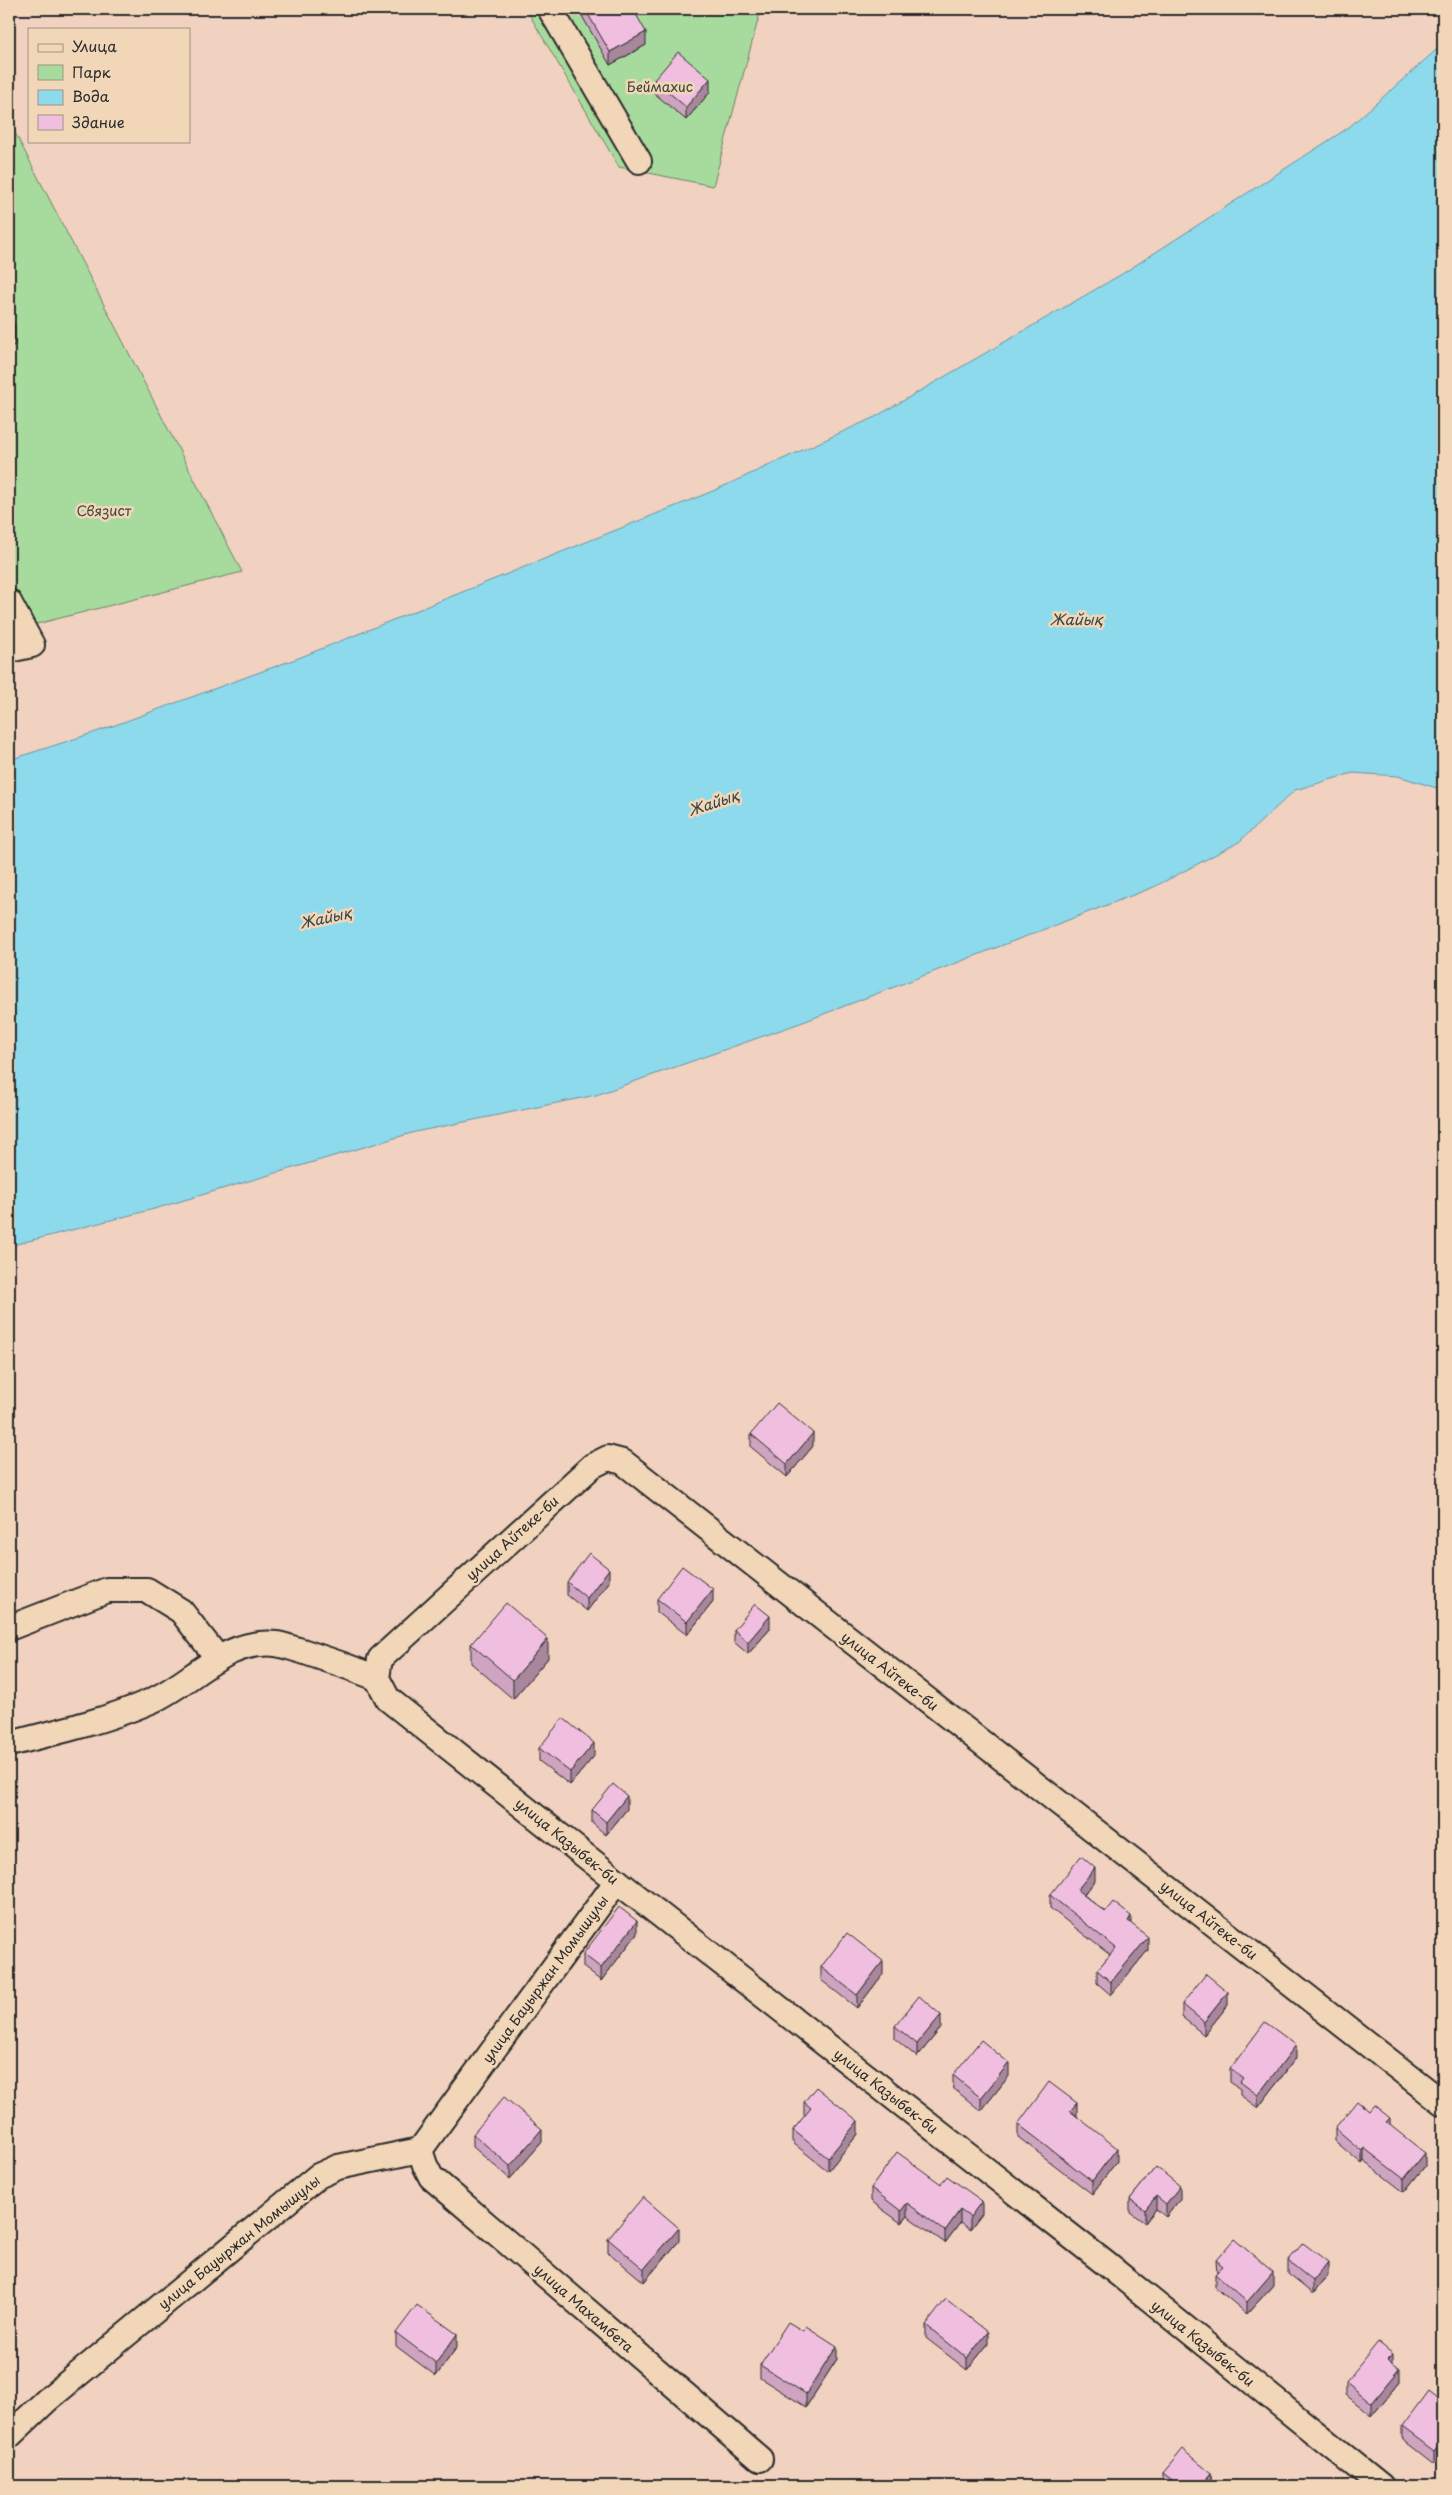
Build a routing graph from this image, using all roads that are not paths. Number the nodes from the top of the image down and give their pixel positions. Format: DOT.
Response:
graph roads {
  1 [pos="550,9"];
  2 [pos="639,161"];
  3 [pos="9,602"];
  4 [pos="9,650"];
  5 [pos="9,1628"];
  6 [pos="217,1657"];
  7 [pos="377,1678"];
  8 [pos="9,1744"];
  9 [pos="617,1881"];
  10 [pos="1443,2103"];
  11 [pos="420,2150"];
  12 [pos="9,2436"];
  13 [pos="760,2459"];
  14 [pos="1381,2486"];
  1 -- 2 [label="street"];
  3 -- 4 [label="street"];
  5 -- 6 [label="street"];
  6 -- 7 [label="street"];
  6 -- 8 [label="street"];
  7 -- 9 [label="street, улица Казыбек-би"];
  7 -- 10 [label="street, улица Айтеке-би"];
  9 -- 11 [label="street, улица Бауыржан Момышулы"];
  9 -- 14 [label="street, улица Казыбек-би"];
  11 -- 12 [label="street, улица Бауыржан Момышулы"];
  11 -- 13 [label="street, улица Махамбета"];
}
